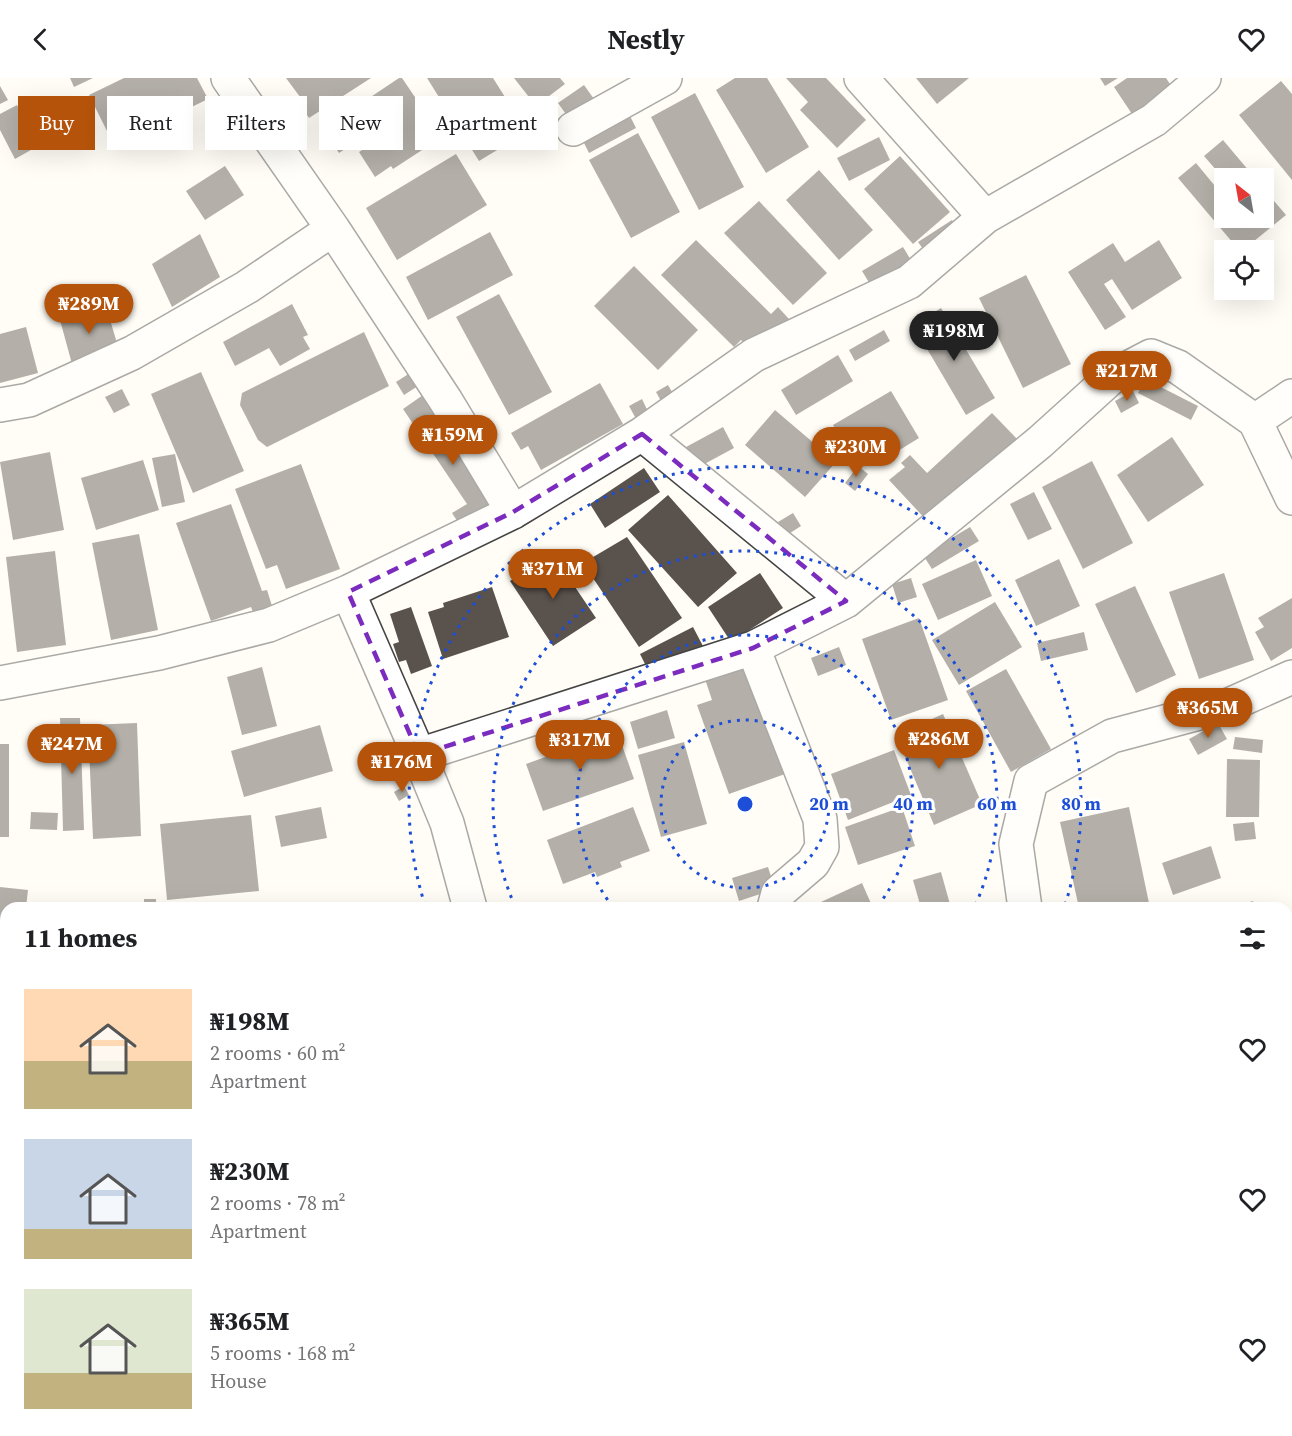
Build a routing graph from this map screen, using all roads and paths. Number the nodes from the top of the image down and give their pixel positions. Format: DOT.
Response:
graph roads {
  1 [pos="228,78"];
  2 [pos="665,78"];
  3 [pos="861,78"];
  4 [pos="1204,78"];
  5 [pos="573,129"];
  6 [pos="985,217"];
  7 [pos="333,229"];
  8 [pos="1292,396"];
  9 [pos="0,405"];
  10 [pos="1256,421"];
  11 [pos="642,434"];
  12 [pos="1292,498"];
  13 [pos="513,512"];
  14 [pos="348,592"];
  15 [pos="846,601"];
  16 [pos="753,648"];
  17 [pos="1292,677"];
  18 [pos="0,683"];
  19 [pos="419,755"];
  20 [pos="468,902"];
  21 [pos="776,902"];
  22 [pos="1024,902"];
  1 -- 7 [label="street"];
  2 -- 5 [label="street"];
  3 -- 6 [label="street"];
  4 -- 6 [label="street"];
  6 -- 11 [label="street"];
  7 -- 9 [label="street"];
  7 -- 13 [label="street"];
  8 -- 10 [label="street"];
  10 -- 12 [label="street"];
  10 -- 15 [label="street"];
  11 -- 13 [label="street"];
  11 -- 15 [label="street"];
  13 -- 14 [label="street"];
  14 -- 18 [label="street"];
  14 -- 19 [label="street"];
  15 -- 16 [label="street"];
  16 -- 19 [label="street"];
  16 -- 21 [label="street"];
  17 -- 22 [label="street"];
  19 -- 20 [label="street"];
}
